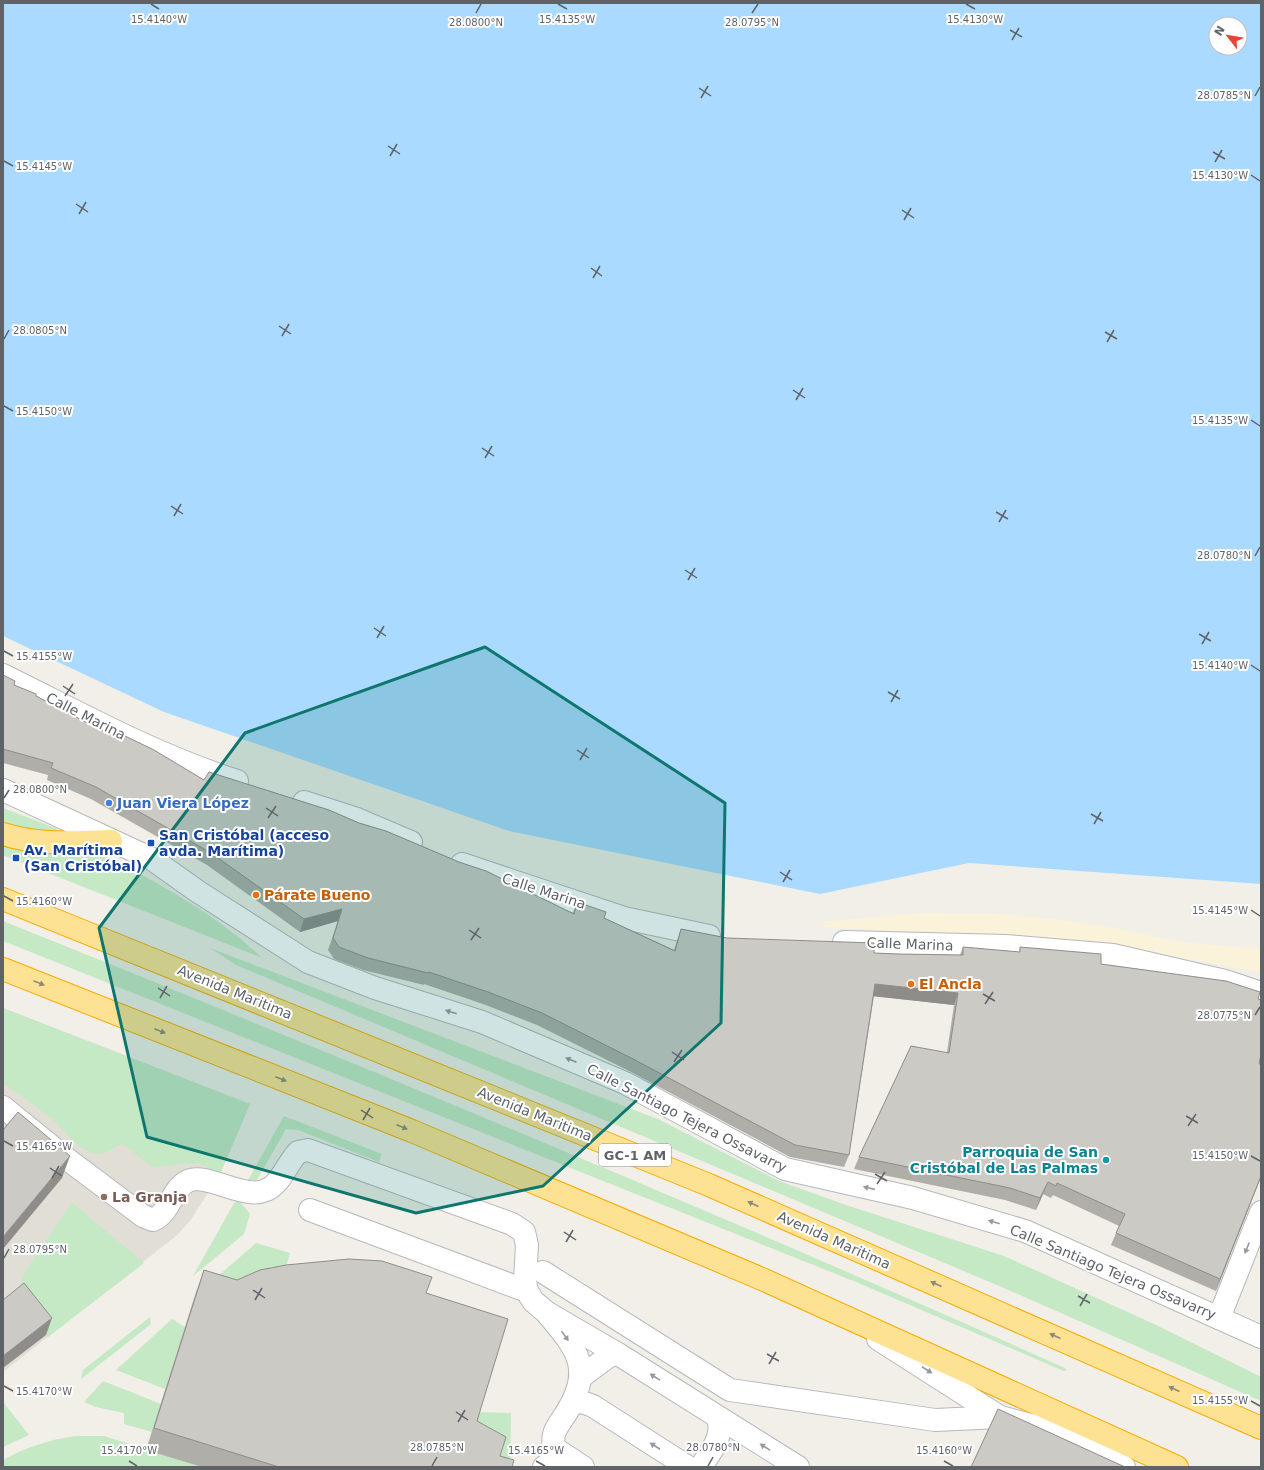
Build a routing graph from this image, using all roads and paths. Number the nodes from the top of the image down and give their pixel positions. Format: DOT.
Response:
graph roads {
  1 [pos="3,675"];
  2 [pos="260,788"];
  3 [pos="3,790"];
  4 [pos="282,795"];
  5 [pos="3,834"];
  6 [pos="111,841"];
  7 [pos="426,849"];
  8 [pos="447,858"];
  9 [pos="3,898"];
  10 [pos="731,939"];
  11 [pos="826,941"];
  12 [pos="3,969"];
  13 [pos="1261,993"];
  14 [pos="3,1108"];
  15 [pos="310,1210"];
  16 [pos="1261,1212"];
  17 [pos="543,1272"];
  18 [pos="527,1291"];
  19 [pos="546,1312"];
  20 [pos="835,1312"];
  21 [pos="1219,1318"];
  22 [pos="1261,1337"];
  23 [pos="618,1354"];
  24 [pos="581,1377"];
  25 [pos="572,1403"];
  26 [pos="1000,1417"];
  27 [pos="718,1418"];
  28 [pos="1261,1428"];
  29 [pos="577,1463"];
  30 [pos="544,1467"];
  31 [pos="688,1467"];
  32 [pos="701,1467"];
  33 [pos="798,1467"];
  34 [pos="1124,1467"];
  35 [pos="1177,1467"];
  1 -- 2 [label="street, Calle Marina"];
  3 -- 6 [label="street, Calle Santiago Tejera Ossavarry"];
  4 -- 7 [label="street"];
  5 -- 6 [label="highway"];
  21 -- 6 [label="street, Calle Santiago Tejera Ossavarry, one-way"];
  8 -- 10 [label="street, Calle Marina"];
  28 -- 9 [label="highway, Avenida Maritima / GC-1 AM, one-way"];
  11 -- 13 [label="street, Calle Marina"];
  12 -- 20 [label="highway, one-way"];
  14 -- 18 [label="street"];
  15 -- 18 [label="street"];
  16 -- 21 [label="street, one-way"];
  17 -- 26 [label="street"];
  18 -- 19 [label="street"];
  19 -- 23 [label="street"];
  19 -- 24 [label="street, one-way"];
  20 -- 26 [label="street, one-way"];
  20 -- 35 [label="highway"];
  21 -- 22 [label="street, Calle Santiago Tejera Ossavarry"];
  23 -- 24 [label="street"];
  27 -- 23 [label="street, one-way"];
  24 -- 25 [label="street"];
  25 -- 29 [label="street"];
  31 -- 25 [label="street, one-way"];
  26 -- 34 [label="street"];
  27 -- 32 [label="street"];
  33 -- 27 [label="street, one-way"];
  29 -- 30 [label="street"];
}
